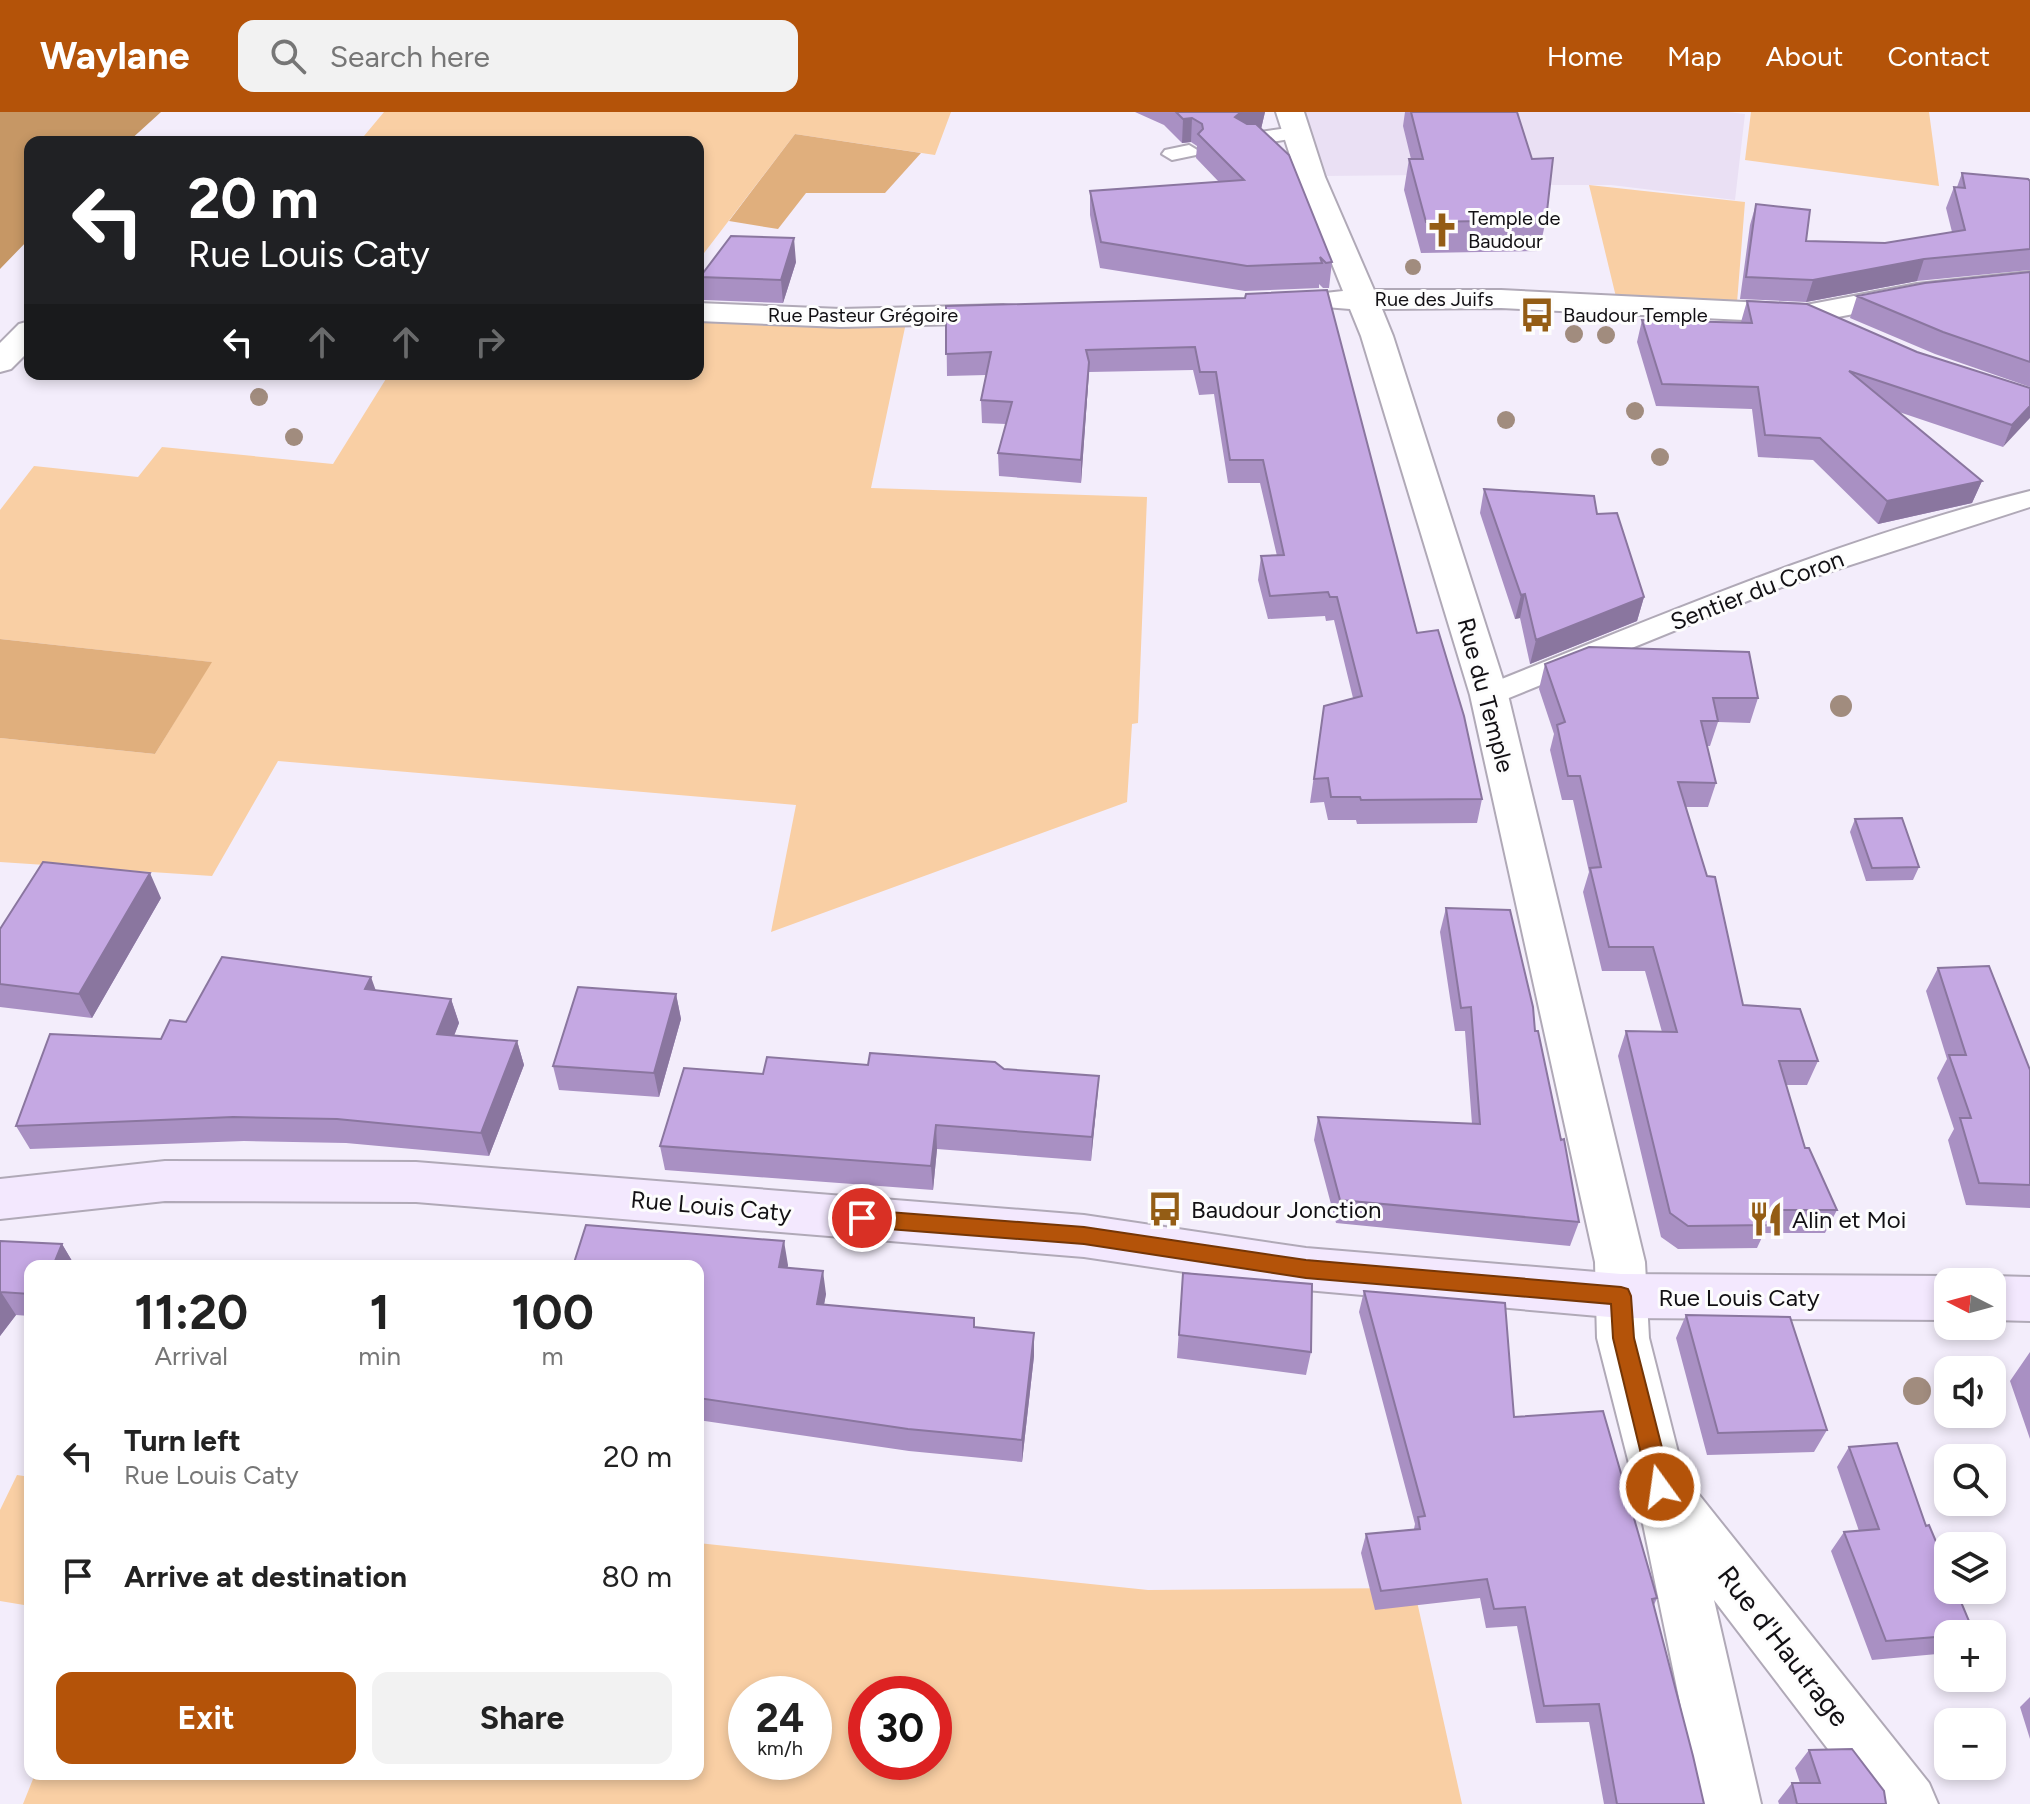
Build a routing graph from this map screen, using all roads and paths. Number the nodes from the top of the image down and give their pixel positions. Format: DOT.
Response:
graph roads {
  1 [pos="1293,123"];
  2 [pos="1246,140"];
  3 [pos="2030,281"];
  4 [pos="1363,298"];
  5 [pos="1301,301"];
  6 [pos="704,312"];
  7 [pos="1036,312"];
  8 [pos="1806,314"];
  9 [pos="1855,335"];
  10 [pos="24,337"];
  11 [pos="0,362"];
  12 [pos="2030,499"];
  13 [pos="1489,695"];
  14 [pos="0,1199"];
  15 [pos="1621,1296"];
  16 [pos="1934,1298"];
  17 [pos="2006,1298"];
  18 [pos="2030,1299"];
  19 [pos="1660,1487"];
  20 [pos="1731,1804"];
  21 [pos="1908,1804"];
  1 -- 2 [label="lane"];
  1 -- 4 [label="street, Rue du Temple"];
  3 -- 8 [label="street, Rue des Juifs"];
  4 -- 5 [label="street"];
  4 -- 8 [label="street, Rue des Juifs"];
  4 -- 13 [label="street, Rue du Temple"];
  6 -- 7 [label="street, Rue Pasteur Grégoire"];
  8 -- 9 [label="street"];
  10 -- 11 [label="street"];
  12 -- 13 [label="lane, Sentier du Coron"];
  13 -- 15 [label="street, Rue du Temple"];
  14 -- 15 [label="main road, Rue Louis Caty"];
  15 -- 16 [label="main road, Rue Louis Caty"];
  15 -- 19 [label="street, Rue d'Hautrage"];
  17 -- 18 [label="main road"];
  19 -- 20 [label="street, Rue d'Hautrage"];
  19 -- 21 [label="street, Rue d'Hautrage"];
}
